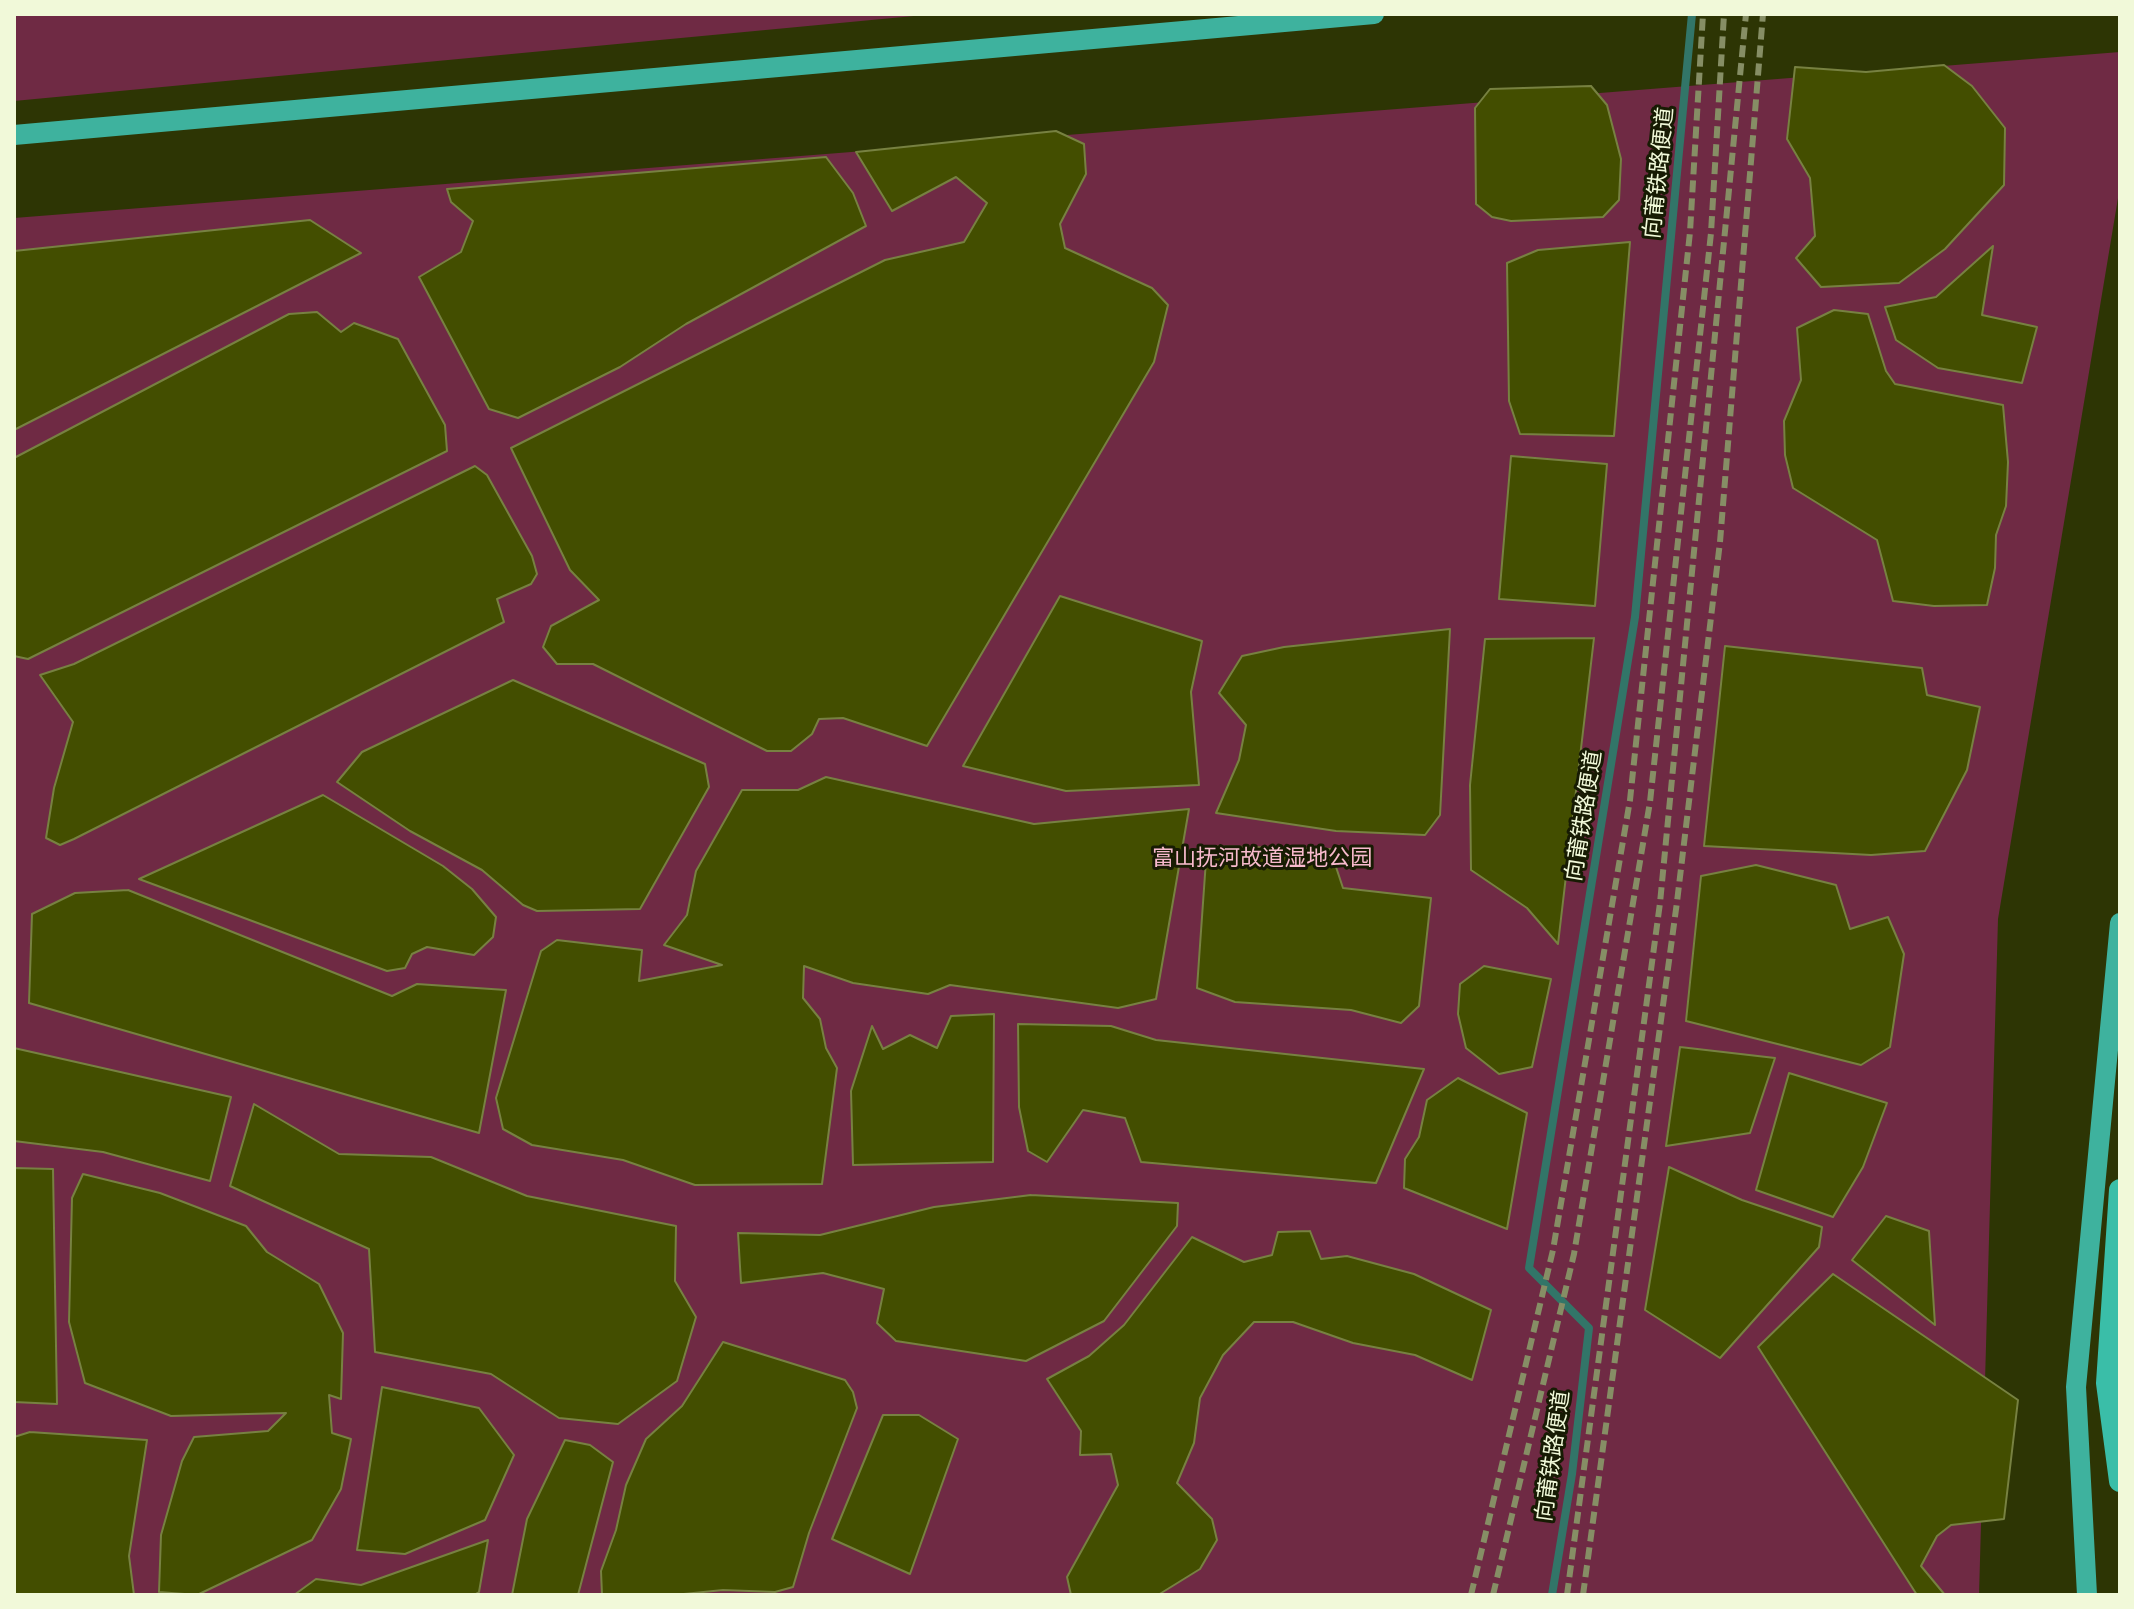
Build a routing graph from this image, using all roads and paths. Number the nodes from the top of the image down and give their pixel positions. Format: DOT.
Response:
graph roads {
  1 [pos="1374,14"];
  2 [pos="1692,14"];
  3 [pos="14,135"];
  4 [pos="2120,923"];
  5 [pos="2120,1190"];
  6 [pos="2120,1481"];
  7 [pos="1552,1595"];
  8 [pos="2087,1595"];
  1 -- 3 [label="main road"];
  2 -- 7 [label="lane, 向莆铁路便道"];
  4 -- 8 [label="main road"];
  5 -- 6 [label="highway"];
}
